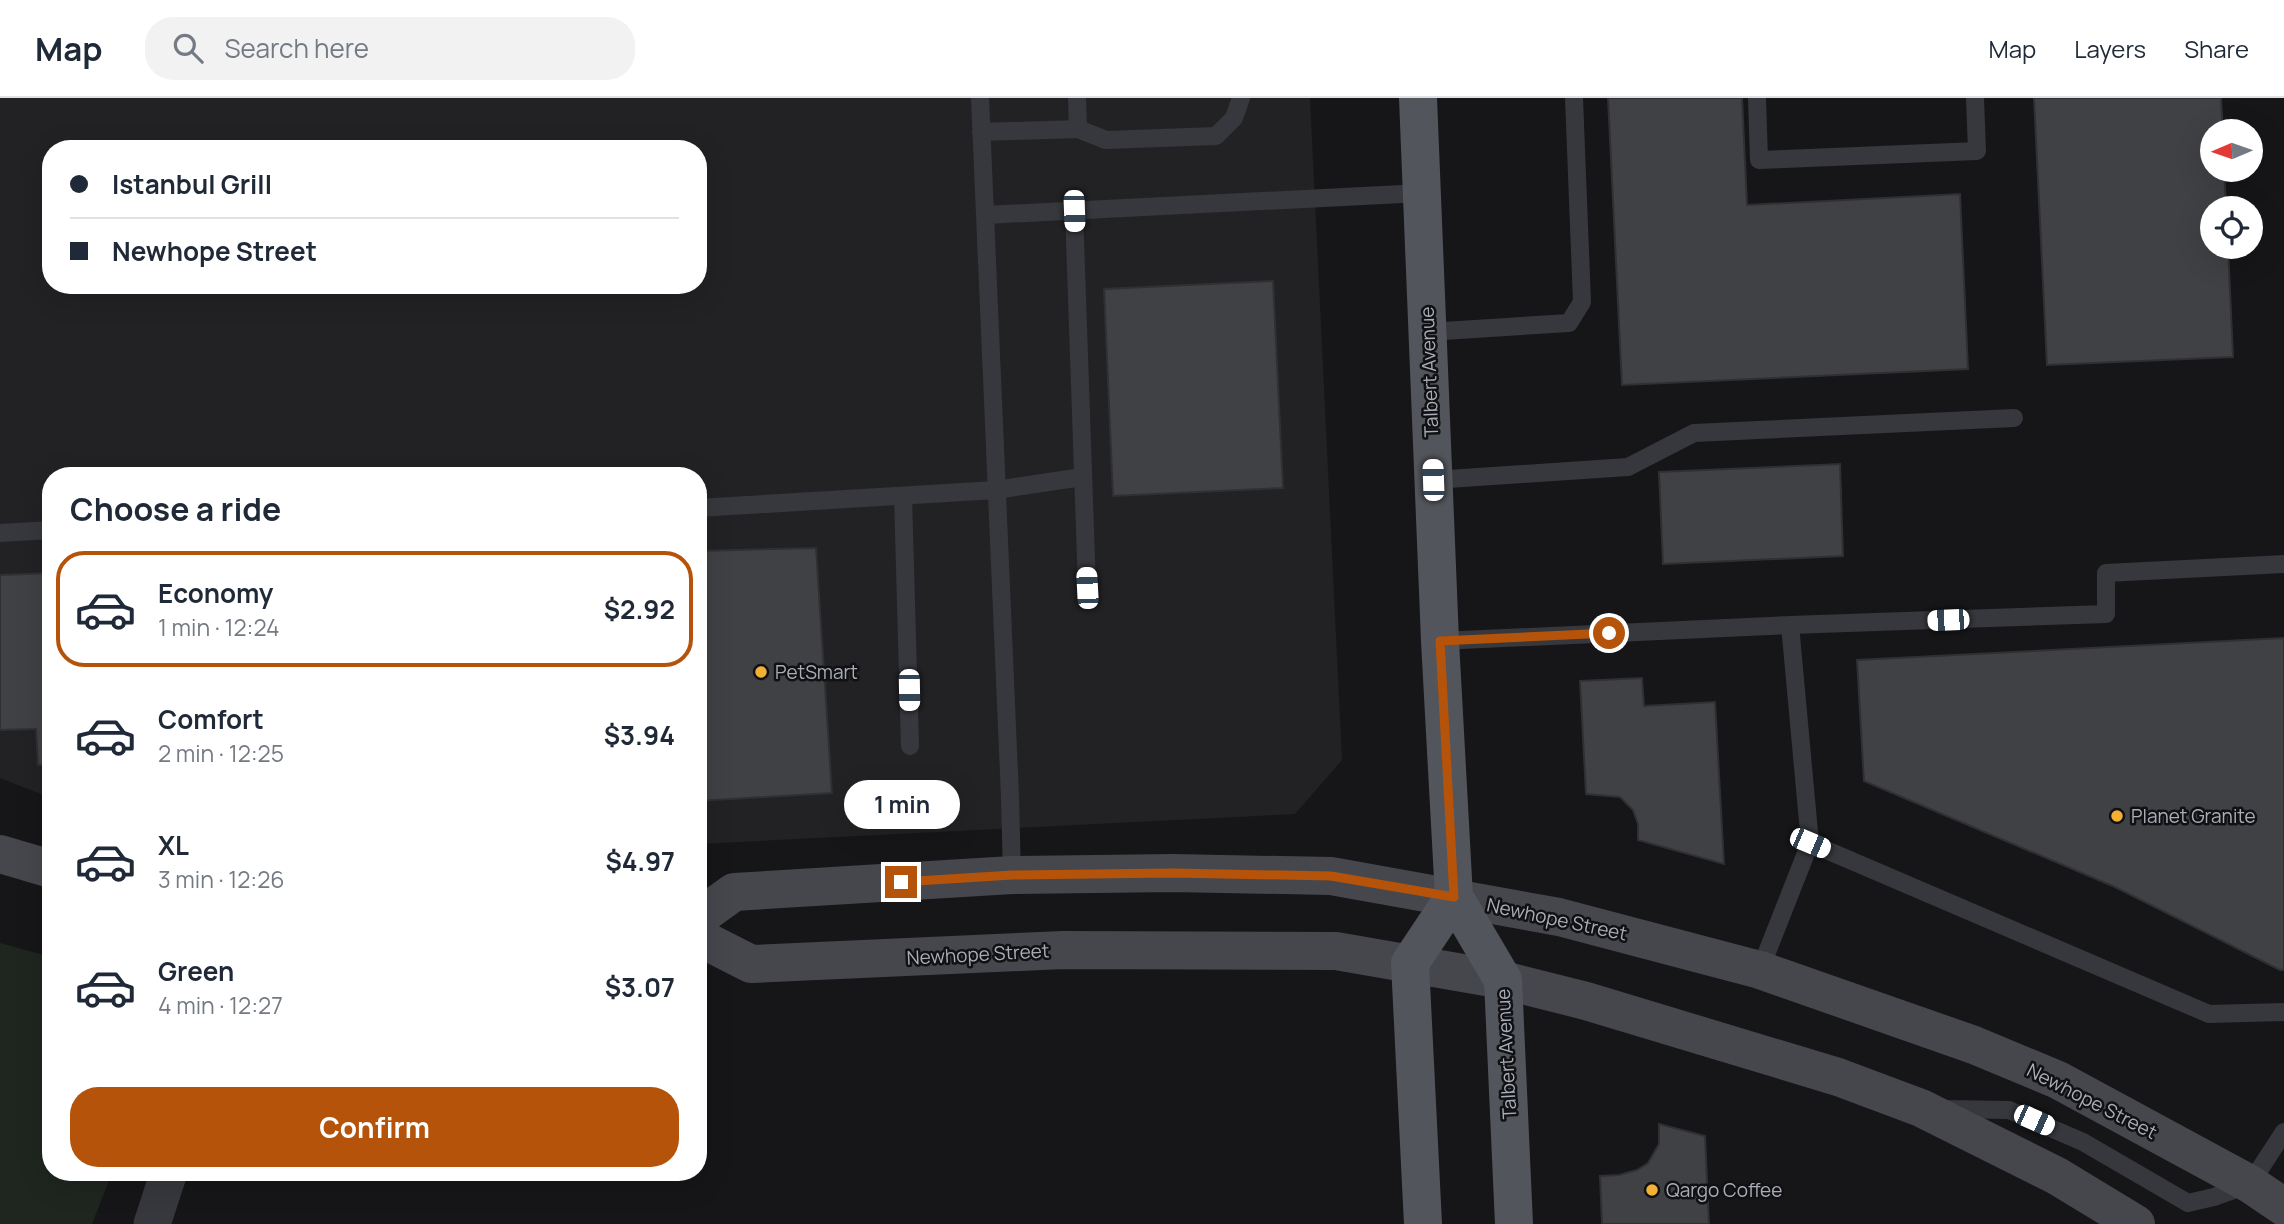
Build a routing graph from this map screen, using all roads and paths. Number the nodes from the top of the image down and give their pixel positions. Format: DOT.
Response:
graph roads {
  1 [pos="980,98"];
  2 [pos="1077,98"];
  3 [pos="1241,98"];
  4 [pos="1418,98"];
  5 [pos="1574,98"];
  6 [pos="1757,98"];
  7 [pos="1975,98"];
  8 [pos="1078,129"];
  9 [pos="981,132"];
  10 [pos="1422,193"];
  11 [pos="1074,211"];
  12 [pos="985,215"];
  13 [pos="1427,332"];
  14 [pos="2014,418"];
  15 [pos="1082,477"];
  16 [pos="1433,480"];
  17 [pos="996,491"];
  18 [pos="903,496"];
  19 [pos="707,507"];
  20 [pos="42,531"];
  21 [pos="0,533"];
  22 [pos="2284,564"];
  23 [pos="1087,588"];
  24 [pos="1790,625"];
  25 [pos="1440,641"];
  26 [pos="910,746"];
  27 [pos="1810,843"];
  28 [pos="0,854"];
  29 [pos="42,866"];
  30 [pos="1012,875"];
  31 [pos="1454,897"];
  32 [pos="707,912"];
  33 [pos="707,942"];
  34 [pos="1410,963"];
  35 [pos="1760,970"];
  36 [pos="1503,980"];
  37 [pos="2284,1012"];
  38 [pos="1921,1108"];
  39 [pos="2284,1132"];
  40 [pos="167,1181"];
  41 [pos="2250,1184"];
  42 [pos="2284,1207"];
  43 [pos="152,1224"];
  44 [pos="1423,1224"];
  45 [pos="1514,1224"];
  46 [pos="2136,1224"];
  1 -- 9 [label="lane"];
  2 -- 8 [label="lane"];
  3 -- 8 [label="lane"];
  4 -- 10 [label="main road, Talbert Avenue"];
  5 -- 13 [label="lane"];
  6 -- 7 [label="lane"];
  8 -- 9 [label="lane"];
  9 -- 12 [label="lane"];
  10 -- 11 [label="lane"];
  10 -- 13 [label="main road, Talbert Avenue"];
  11 -- 12 [label="lane"];
  11 -- 15 [label="lane"];
  12 -- 17 [label="lane"];
  13 -- 16 [label="main road, Talbert Avenue"];
  14 -- 16 [label="lane"];
  15 -- 17 [label="lane"];
  15 -- 23 [label="lane"];
  16 -- 25 [label="main road, Talbert Avenue"];
  17 -- 18 [label="lane"];
  17 -- 30 [label="lane"];
  18 -- 19 [label="lane"];
  18 -- 26 [label="lane"];
  20 -- 21 [label="lane"];
  22 -- 24 [label="lane"];
  24 -- 25 [label="lane"];
  24 -- 27 [label="lane"];
  25 -- 31 [label="main road, Talbert Avenue"];
  27 -- 35 [label="lane"];
  27 -- 37 [label="lane"];
  28 -- 29 [label="street"];
  30 -- 31 [label="street, Newhope Street"];
  30 -- 32 [label="street, Newhope Street"];
  31 -- 34 [label="main road"];
  31 -- 35 [label="street, Newhope Street"];
  31 -- 36 [label="main road, Talbert Avenue"];
  33 -- 34 [label="street, Newhope Street"];
  34 -- 36 [label="street, Newhope Street"];
  34 -- 44 [label="main road"];
  35 -- 41 [label="street, Newhope Street"];
  36 -- 38 [label="street, Newhope Street"];
  36 -- 45 [label="main road, Talbert Avenue"];
  38 -- 41 [label="lane"];
  38 -- 46 [label="street, Newhope Street"];
  39 -- 41 [label="lane"];
  40 -- 43 [label="street"];
  41 -- 42 [label="street, Newhope Street"];
}
